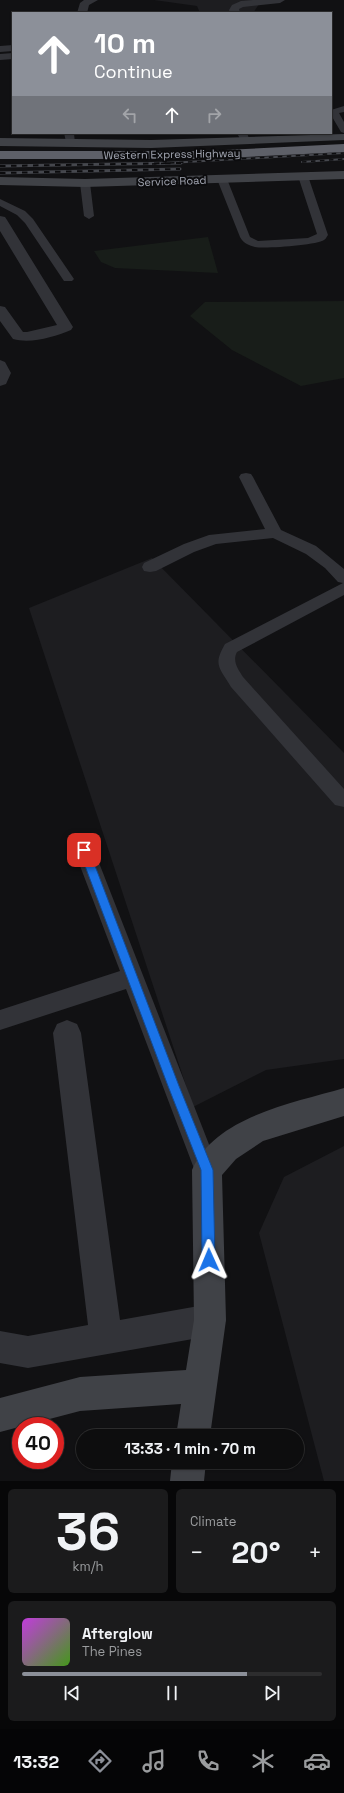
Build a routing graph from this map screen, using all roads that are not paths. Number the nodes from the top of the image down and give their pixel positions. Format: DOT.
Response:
graph roads {
  1 [pos="93,0"];
  2 [pos="280,0"];
  3 [pos="82,12"];
  4 [pos="235,12"];
  5 [pos="12,48"];
  6 [pos="0,49"];
  7 [pos="12,56"];
  8 [pos="0,57"];
  9 [pos="344,109"];
  10 [pos="344,130"];
  11 [pos="298,136"];
  12 [pos="243,137"];
  13 [pos="344,137"];
  14 [pos="69,138"];
  15 [pos="0,142"];
  16 [pos="344,148"];
  17 [pos="0,154"];
  18 [pos="334,160"];
  19 [pos="0,167"];
  20 [pos="344,175"];
  21 [pos="303,176"];
  22 [pos="222,179"];
  23 [pos="0,181"];
  24 [pos="86,183"];
  25 [pos="0,202"];
  26 [pos="89,216"];
  27 [pos="0,220"];
  28 [pos="68,279"];
  29 [pos="0,310"];
  30 [pos="0,365"];
  31 [pos="0,381"];
  32 [pos="246,478"];
  33 [pos="275,533"];
  34 [pos="150,567"];
  35 [pos="344,578"];
  36 [pos="344,588"];
  37 [pos="342,800"];
  38 [pos="84,850"];
  39 [pos="132,977"];
  40 [pos="0,1020"];
  41 [pos="67,1033"];
  42 [pos="344,1102"];
  43 [pos="207,1170"];
  44 [pos="210,1320"];
  45 [pos="106,1338"];
  46 [pos="0,1347"];
  47 [pos="200,1386"];
  48 [pos="0,1415"];
  49 [pos="194,1429"];
  50 [pos="188,1469"];
  51 [pos="187,1481"];
  1 -- 3 [label="street"];
  2 -- 4 [label="street"];
  5 -- 6 [label="street"];
  7 -- 8 [label="lane"];
  9 -- 10 [label="lane"];
  11 -- 12 [label="main road"];
  11 -- 13 [label="main road"];
  12 -- 14 [label="main road"];
  14 -- 15 [label="main road"];
  16 -- 17 [label="highway, Western Express Highway"];
  18 -- 19 [label="highway, Western Express Highway"];
  20 -- 21 [label="main road, Service Road"];
  21 -- 22 [label="main road, Service Road"];
  21 -- 22 [label="lane"];
  22 -- 24 [label="main road, Service Road"];
  23 -- 24 [label="main road, Service Road"];
  24 -- 26 [label="lane"];
  25 -- 28 [label="lane"];
  27 -- 29 [label="street"];
  30 -- 31 [label="street"];
  32 -- 33 [label="lane"];
  33 -- 34 [label="lane"];
  33 -- 35 [label="lane"];
  36 -- 37 [label="lane"];
  38 -- 39 [label="lane"];
  39 -- 40 [label="lane"];
  39 -- 43 [label="lane"];
  41 -- 45 [label="street"];
  42 -- 43 [label="main road"];
  43 -- 44 [label="main road"];
  44 -- 45 [label="street"];
  44 -- 47 [label="main road"];
  45 -- 46 [label="street"];
  47 -- 48 [label="main road"];
  47 -- 49 [label="main road"];
  50 -- 51 [label="main road"];
}
